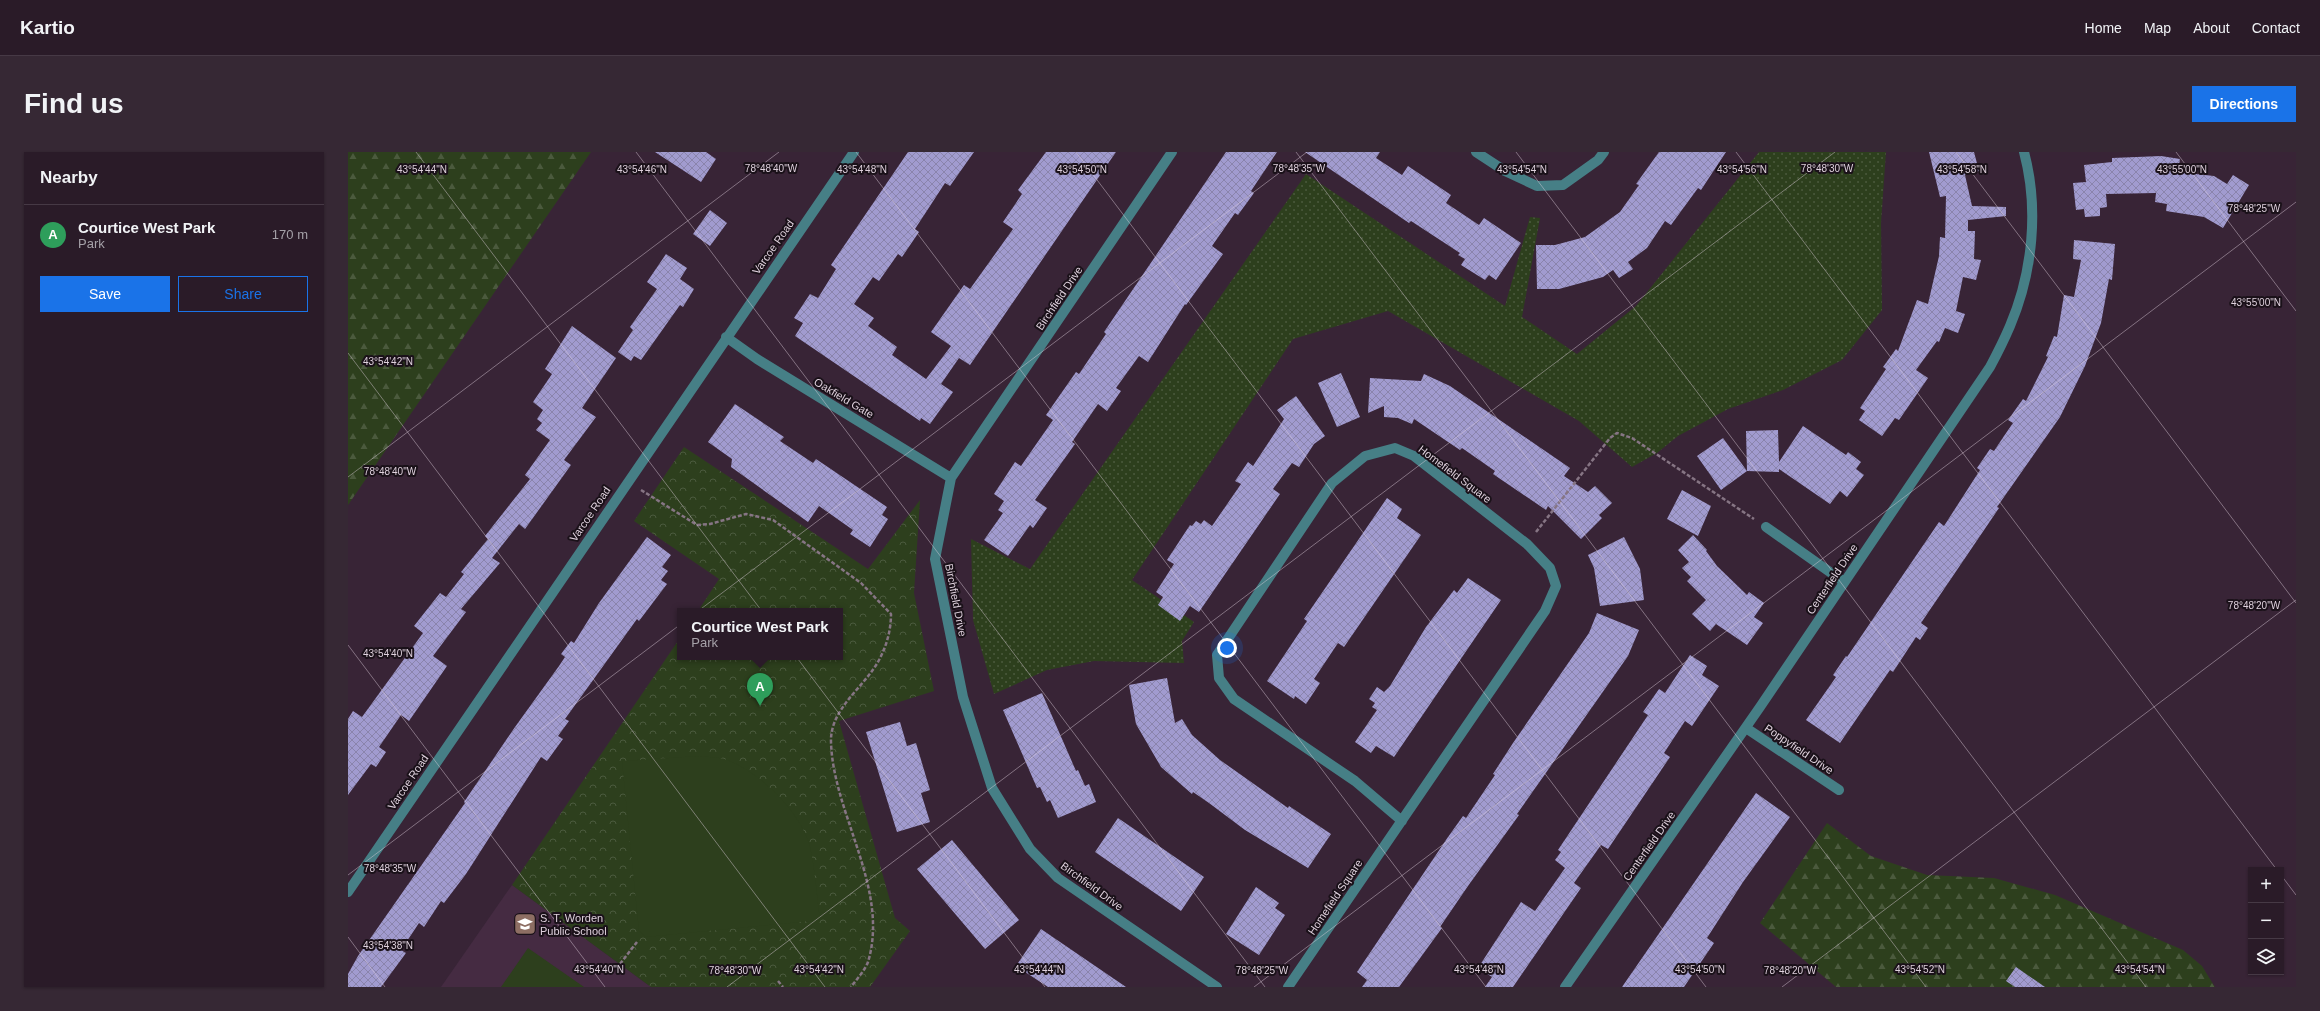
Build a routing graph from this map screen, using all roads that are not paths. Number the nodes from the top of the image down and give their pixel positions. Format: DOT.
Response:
graph roads {
  1 [pos="854,152"];
  2 [pos="1172,152"];
  3 [pos="1476,152"];
  4 [pos="1604,152"];
  5 [pos="2024,152"];
  6 [pos="726,337"];
  7 [pos="951,478"];
  8 [pos="1766,527"];
  9 [pos="1844,582"];
  10 [pos="1746,728"];
  11 [pos="1839,790"];
  12 [pos="1402,821"];
  13 [pos="348,892"];
  14 [pos="1217,987"];
  15 [pos="1288,987"];
  16 [pos="1565,987"];
  1 -- 6 [label="street, Varcoe Road"];
  2 -- 7 [label="street, Birchfield Drive"];
  3 -- 4 [label="street"];
  5 -- 9 [label="street, Centerfield Drive"];
  6 -- 7 [label="street, Oakfield Gate"];
  6 -- 13 [label="street, Varcoe Road"];
  7 -- 14 [label="street, Birchfield Drive"];
  8 -- 9 [label="street"];
  9 -- 10 [label="street, Centerfield Drive"];
  10 -- 11 [label="street, Poppyfield Drive"];
  10 -- 16 [label="street, Centerfield Drive"];
  12 -- 12 [label="street, Homefield Square"];
  12 -- 15 [label="street, Homefield Square"];
}
